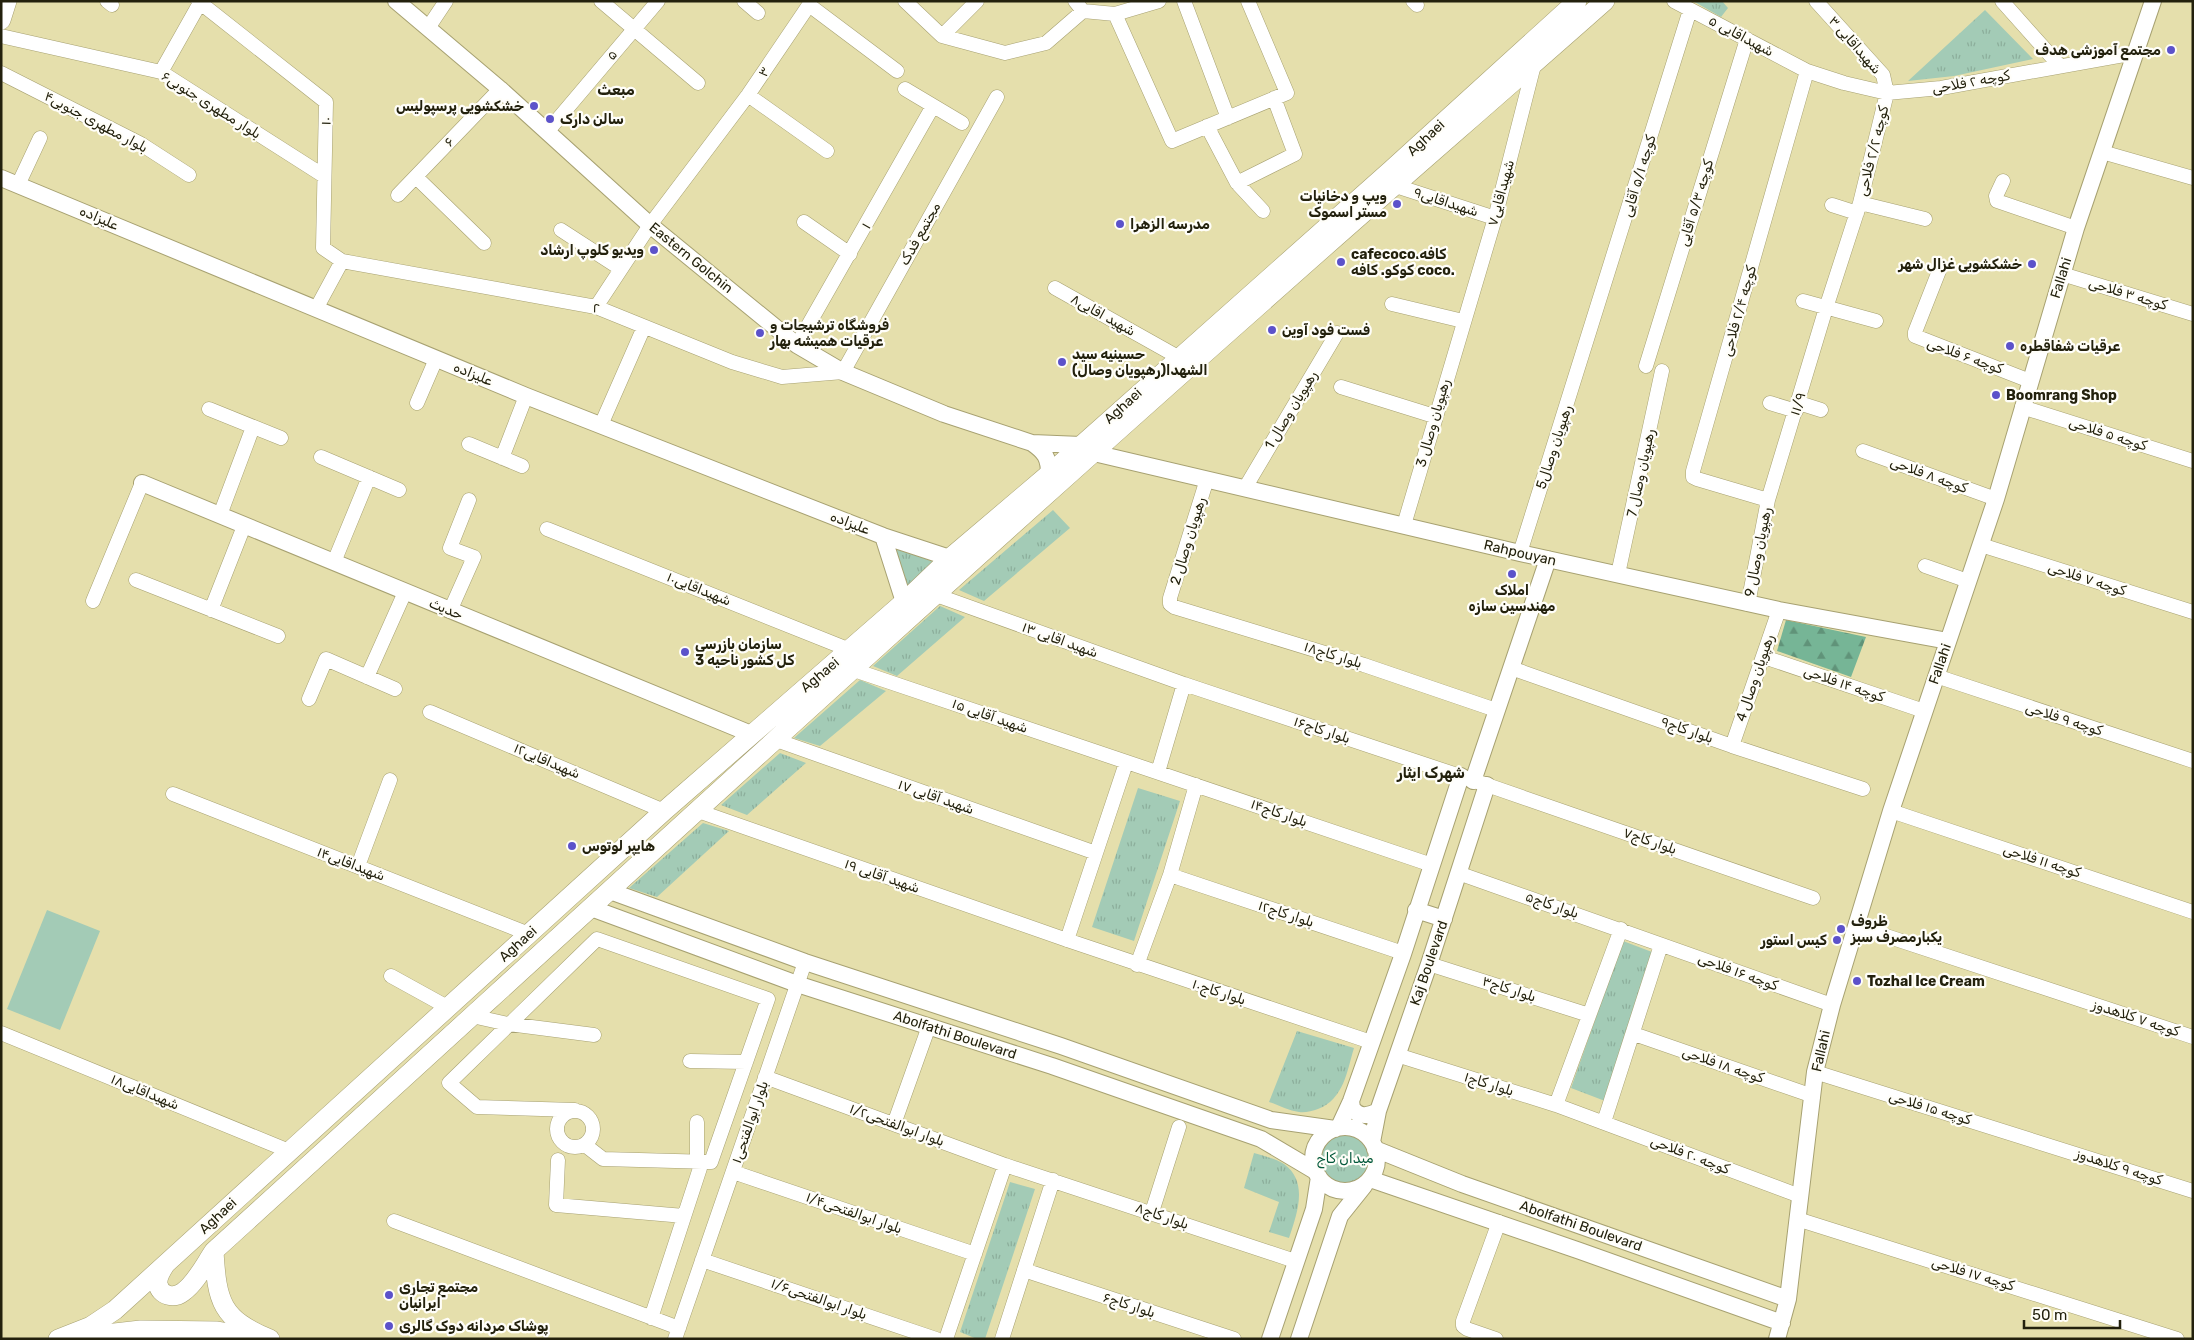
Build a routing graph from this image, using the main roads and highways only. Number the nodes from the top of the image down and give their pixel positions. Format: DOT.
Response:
graph roads {
  1 [pos="7,1"];
  2 [pos="1577,1"];
  3 [pos="1605,1"];
  4 [pos="1,20"];
  5 [pos="1306,254"];
  6 [pos="1087,449"];
  7 [pos="214,1251"];
  8 [pos="165,1265"];
  9 [pos="58,1339"];
  10 [pos="71,1339"];
  11 [pos="256,1339"];
  12 [pos="270,1339"];
  1 -- 4 [label="main road"];
  2 -- 5 [label="main road, Aghaei"];
  3 -- 5 [label="main road, Aghaei"];
  5 -- 6 [label="main road, Aghaei"];
  5 -- 6 [label="main road, Aghaei"];
  6 -- 7 [label="main road, Aghaei"];
  6 -- 8 [label="main road, Aghaei"];
  7 -- 8 [label="main road"];
  7 -- 12 [label="main road, Aghaei"];
  8 -- 9 [label="main road, Aghaei"];
  10 -- 11 [label="main road"];
}
